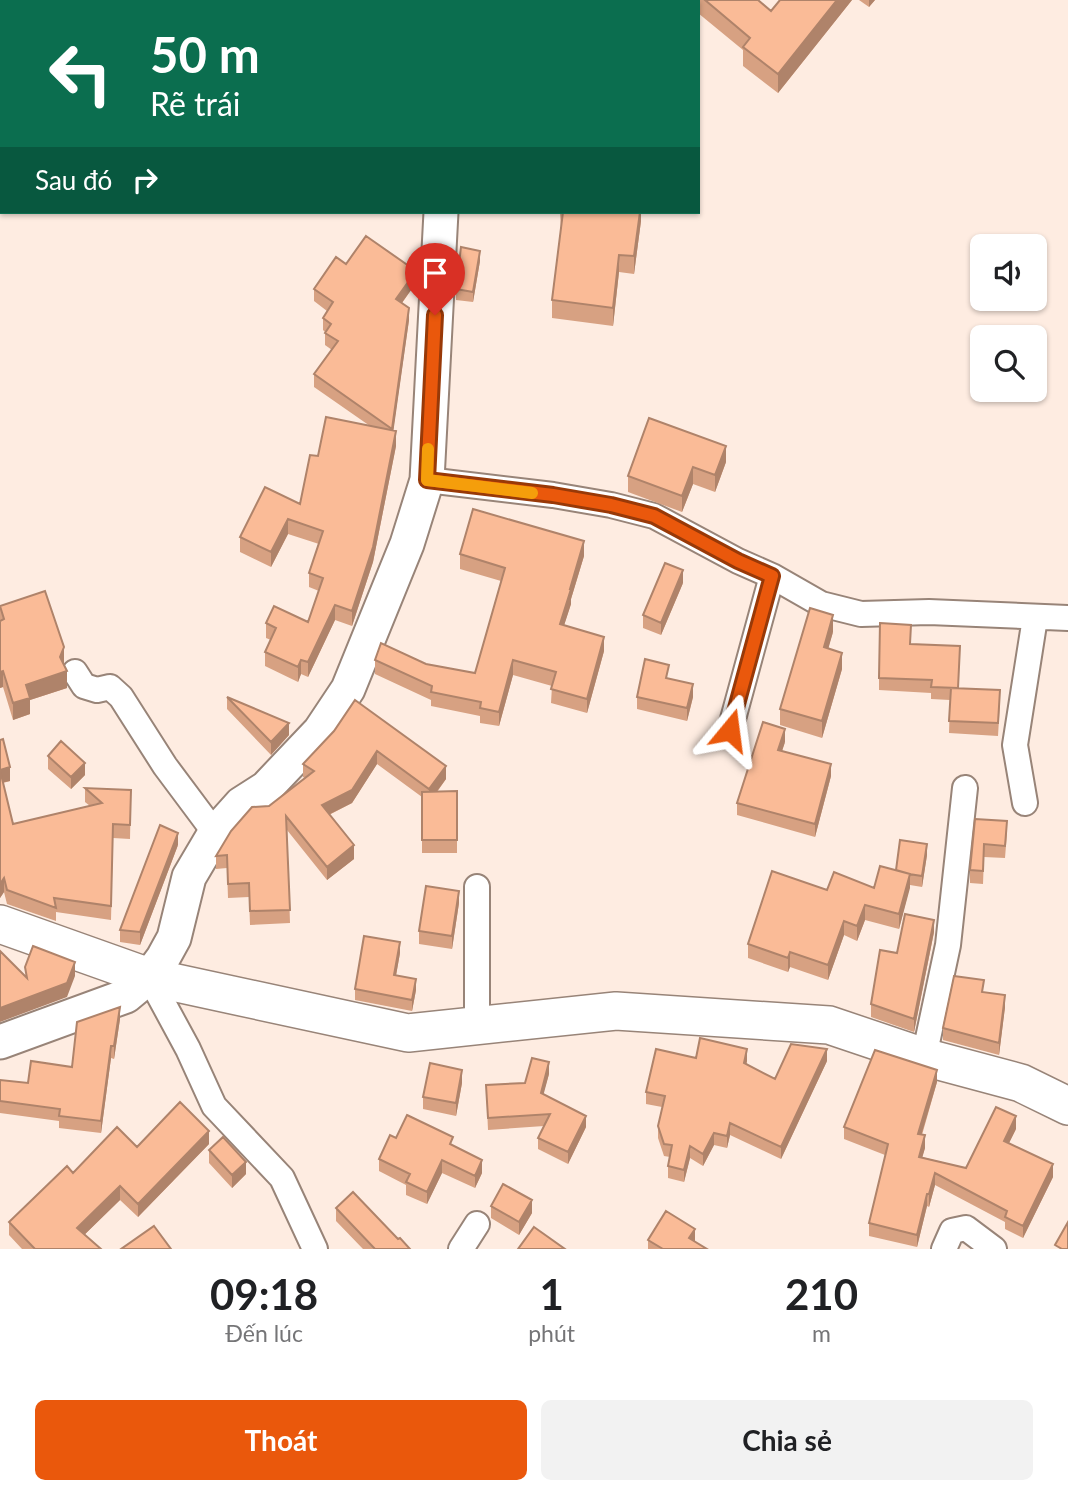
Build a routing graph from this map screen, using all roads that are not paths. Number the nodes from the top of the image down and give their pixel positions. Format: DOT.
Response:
graph roads {
  1 [pos="441,214"];
  2 [pos="427,480"];
  3 [pos="772,576"];
  4 [pos="1035,618"];
  5 [pos="1068,618"];
  6 [pos="75,672"];
  7 [pos="730,730"];
  8 [pos="965,788"];
  9 [pos="1025,803"];
  10 [pos="215,833"];
  11 [pos="477,887"];
  12 [pos="0,924"];
  13 [pos="149,976"];
  14 [pos="477,1026"];
  15 [pos="0,1042"];
  16 [pos="925,1057"];
  17 [pos="1068,1106"];
  18 [pos="477,1224"];
  19 [pos="314,1249"];
  20 [pos="461,1249"];
  21 [pos="944,1249"];
  22 [pos="994,1249"];
  1 -- 2 [label="street"];
  2 -- 3 [label="street"];
  2 -- 10 [label="street"];
  3 -- 4 [label="street"];
  3 -- 7 [label="street"];
  4 -- 5 [label="street"];
  4 -- 9 [label="street"];
  6 -- 10 [label="street"];
  8 -- 16 [label="street"];
  10 -- 13 [label="street"];
  11 -- 14 [label="street"];
  12 -- 13 [label="main road"];
  13 -- 14 [label="main road"];
  13 -- 15 [label="street"];
  13 -- 19 [label="street"];
  14 -- 16 [label="main road"];
  16 -- 17 [label="main road"];
  18 -- 20 [label="street"];
  21 -- 22 [label="street"];
}
